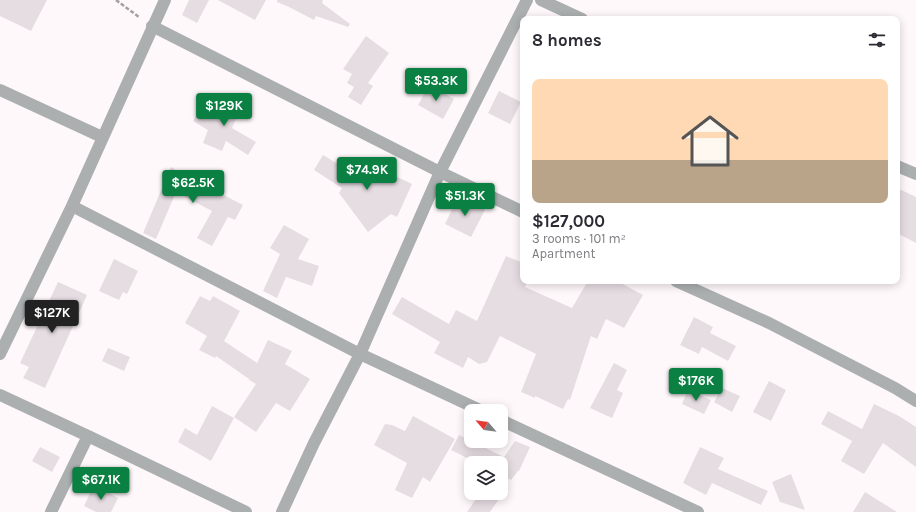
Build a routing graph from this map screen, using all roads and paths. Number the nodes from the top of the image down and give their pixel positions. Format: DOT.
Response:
graph roads {
  1 [pos="116,0"];
  2 [pos="165,0"];
  3 [pos="527,0"];
  4 [pos="541,0"];
  5 [pos="576,16"];
  6 [pos="152,26"];
  7 [pos="0,90"];
  8 [pos="102,138"];
  9 [pos="900,167"];
  10 [pos="440,172"];
  11 [pos="916,174"];
  12 [pos="72,206"];
  13 [pos="520,211"];
  14 [pos="683,284"];
  15 [pos="0,354"];
  16 [pos="360,354"];
  17 [pos="0,395"];
  18 [pos="916,401"];
  19 [pos="467,404"];
  20 [pos="508,423"];
  21 [pos="88,436"];
  22 [pos="51,512"];
  23 [pos="246,512"];
  24 [pos="282,512"];
  25 [pos="698,512"];
  1 -- 6 [label="path"];
  2 -- 6 [label="street"];
  3 -- 10 [label="street"];
  4 -- 5 [label="street"];
  6 -- 8 [label="street"];
  6 -- 10 [label="street"];
  7 -- 8 [label="street"];
  8 -- 12 [label="street"];
  9 -- 11 [label="street"];
  10 -- 13 [label="street"];
  10 -- 16 [label="street"];
  12 -- 15 [label="street"];
  12 -- 16 [label="street"];
  14 -- 18 [label="street"];
  16 -- 19 [label="street"];
  16 -- 24 [label="street"];
  17 -- 21 [label="street"];
  20 -- 25 [label="street"];
  21 -- 22 [label="street"];
  21 -- 23 [label="street"];
}
